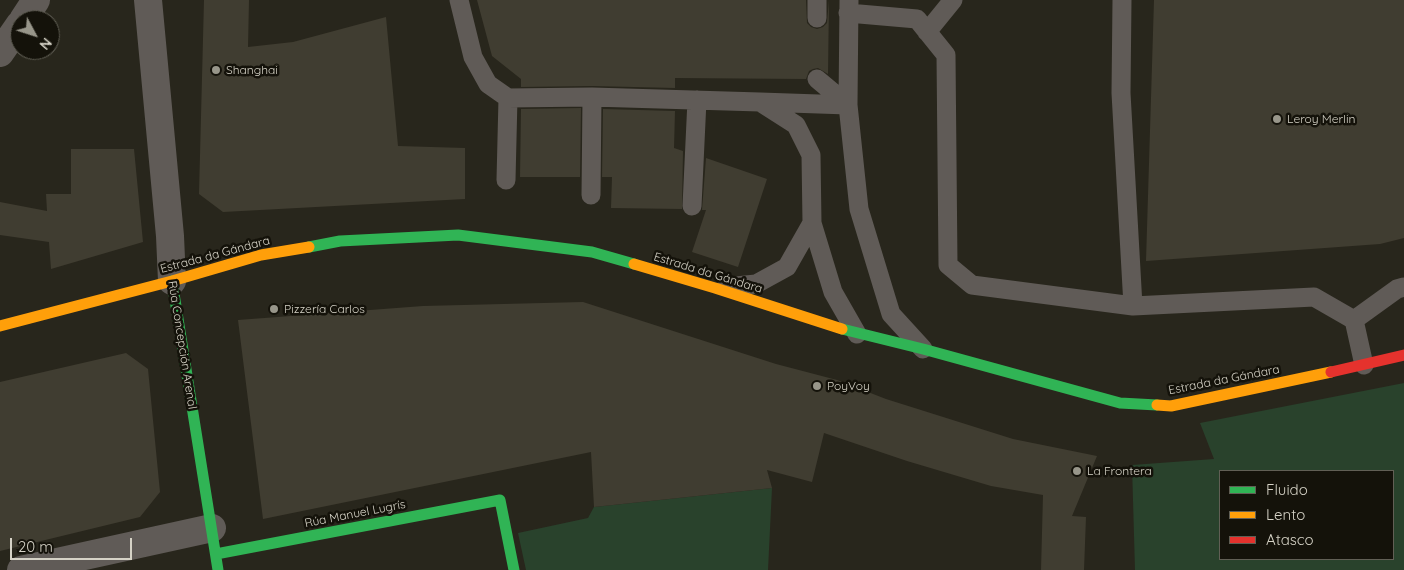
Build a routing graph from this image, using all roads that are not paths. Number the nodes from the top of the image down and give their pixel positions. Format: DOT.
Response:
graph roads {
  1 [pos="148,0"];
  2 [pos="459,0"];
  3 [pos="953,0"];
  4 [pos="1122,0"];
  5 [pos="849,6"];
  6 [pos="927,32"];
  7 [pos="10,37"];
  8 [pos="1,48"];
  9 [pos="817,79"];
  10 [pos="592,97"];
  11 [pos="508,98"];
  12 [pos="697,100"];
  13 [pos="760,102"];
  14 [pos="848,105"];
  15 [pos="506,180"];
  16 [pos="591,195"];
  17 [pos="692,206"];
  18 [pos="812,223"];
  19 [pos="172,281"];
  20 [pos="1404,287"];
  21 [pos="715,288"];
  22 [pos="1134,306"];
  23 [pos="1354,320"];
  24 [pos="0,326"];
  25 [pos="857,334"];
  26 [pos="923,349"];
  27 [pos="1404,355"];
  28 [pos="1364,365"];
  29 [pos="214,541"];
  30 [pos="21,570"];
  31 [pos="218,570"];
  32 [pos="514,570"];
  1 -- 19 [label="street, Rúa Concepción Arenal"];
  2 -- 11 [label="lane"];
  3 -- 6 [label="lane"];
  4 -- 22 [label="lane"];
  5 -- 6 [label="lane"];
  5 -- 14 [label="lane"];
  6 -- 22 [label="lane"];
  7 -- 8 [label="street"];
  9 -- 14 [label="lane"];
  10 -- 11 [label="lane"];
  10 -- 12 [label="lane"];
  10 -- 16 [label="lane"];
  11 -- 15 [label="lane"];
  12 -- 13 [label="lane"];
  12 -- 17 [label="lane"];
  13 -- 14 [label="lane"];
  13 -- 18 [label="lane"];
  14 -- 26 [label="lane"];
  18 -- 21 [label="lane"];
  18 -- 25 [label="lane"];
  19 -- 21 [label="street, Estrada da Gándara"];
  19 -- 24 [label="street, Estrada da Gándara"];
  19 -- 29 [label="street, Rúa Concepción Arenal"];
  20 -- 23 [label="lane"];
  21 -- 25 [label="street, Estrada da Gándara"];
  22 -- 23 [label="lane"];
  23 -- 28 [label="lane"];
  25 -- 26 [label="street, Estrada da Gándara"];
  26 -- 28 [label="street, Estrada da Gándara"];
  27 -- 28 [label="street, Estrada da Gándara"];
  29 -- 30 [label="street"];
  29 -- 31 [label="street, Rúa Concepción Arenal"];
  29 -- 32 [label="street, Rúa Manuel Lugrís"];
}
